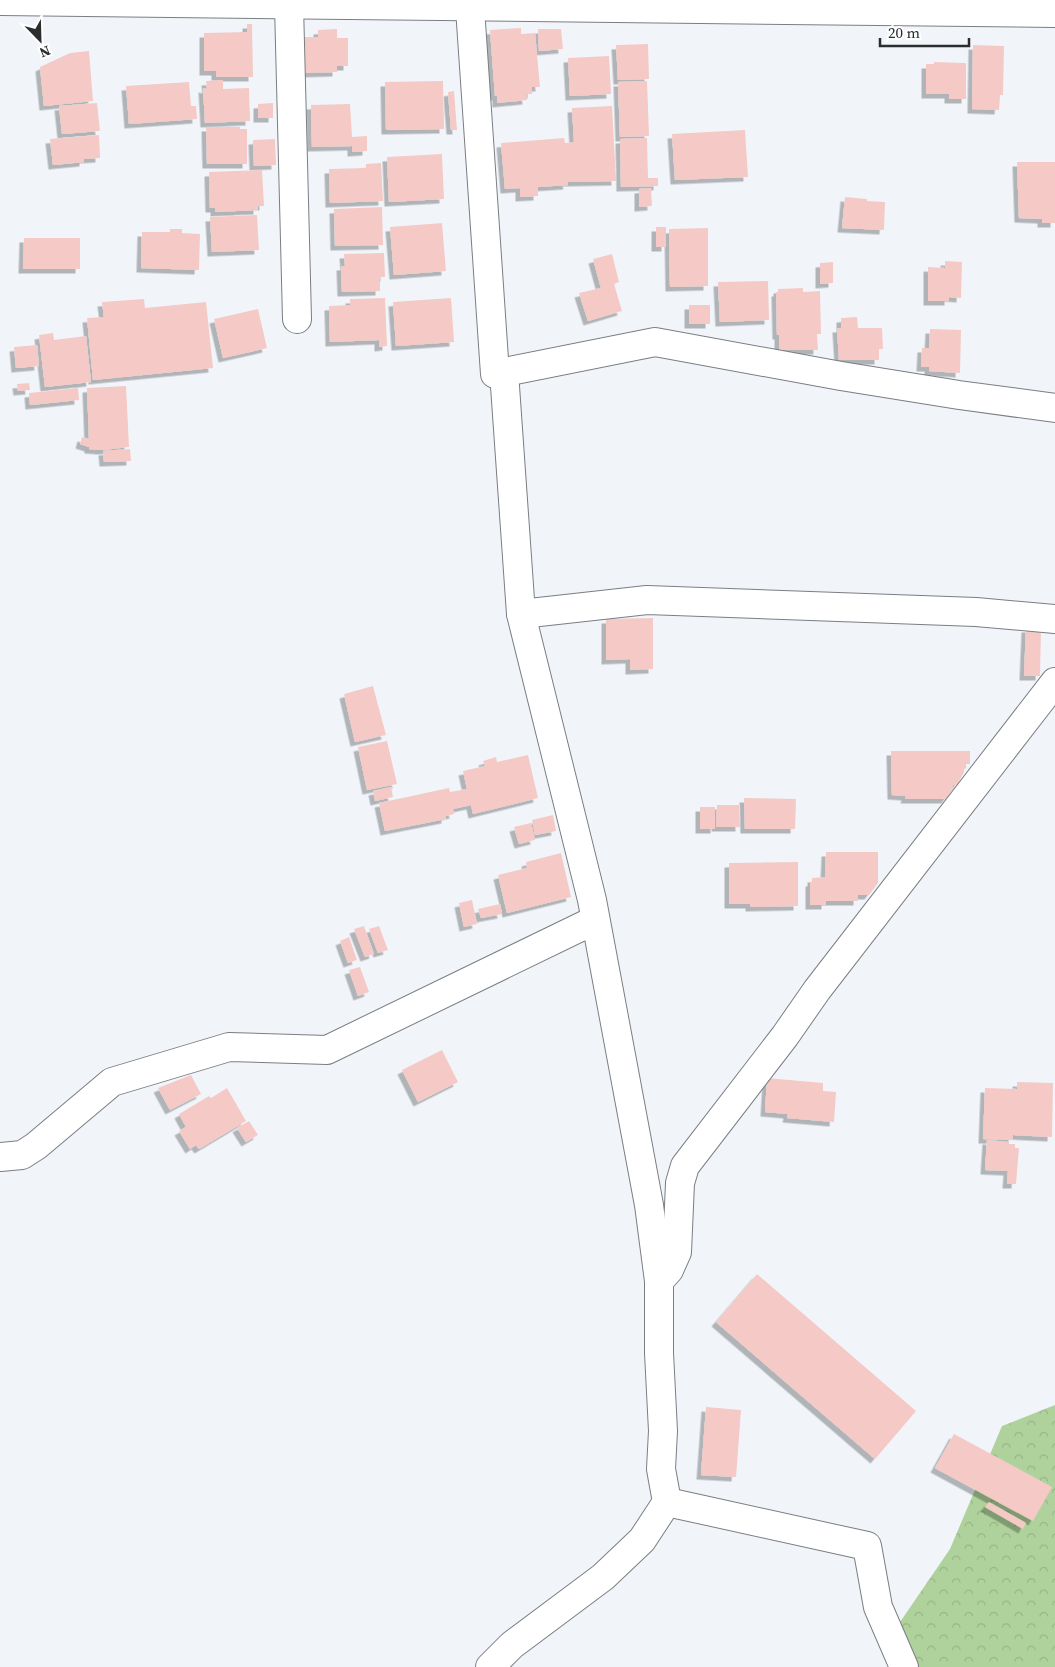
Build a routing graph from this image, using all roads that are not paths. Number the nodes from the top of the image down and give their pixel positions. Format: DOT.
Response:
graph roads {
  1 [pos="0,1"];
  2 [pos="256,2"];
  3 [pos="594,4"];
  4 [pos="289,5"];
  5 [pos="772,5"];
  6 [pos="470,8"];
  7 [pos="1055,13"];
  8 [pos="296,319"];
  9 [pos="504,372"];
  10 [pos="1055,408"];
  11 [pos="521,614"];
  12 [pos="1055,618"];
  13 [pos="1055,682"];
  14 [pos="594,920"];
  15 [pos="0,1157"];
  16 [pos="659,1281"];
  17 [pos="667,1502"];
  18 [pos="490,1667"];
  19 [pos="904,1667"];
  1 -- 2 [label="street"];
  2 -- 4 [label="street"];
  3 -- 5 [label="street"];
  3 -- 6 [label="street"];
  4 -- 6 [label="street"];
  4 -- 8 [label="street"];
  5 -- 7 [label="street"];
  6 -- 9 [label="street"];
  9 -- 10 [label="street"];
  9 -- 11 [label="street"];
  11 -- 12 [label="street"];
  11 -- 14 [label="street"];
  13 -- 16 [label="street"];
  14 -- 15 [label="street"];
  14 -- 16 [label="street"];
  16 -- 17 [label="street"];
  17 -- 18 [label="street"];
  17 -- 19 [label="street"];
}
